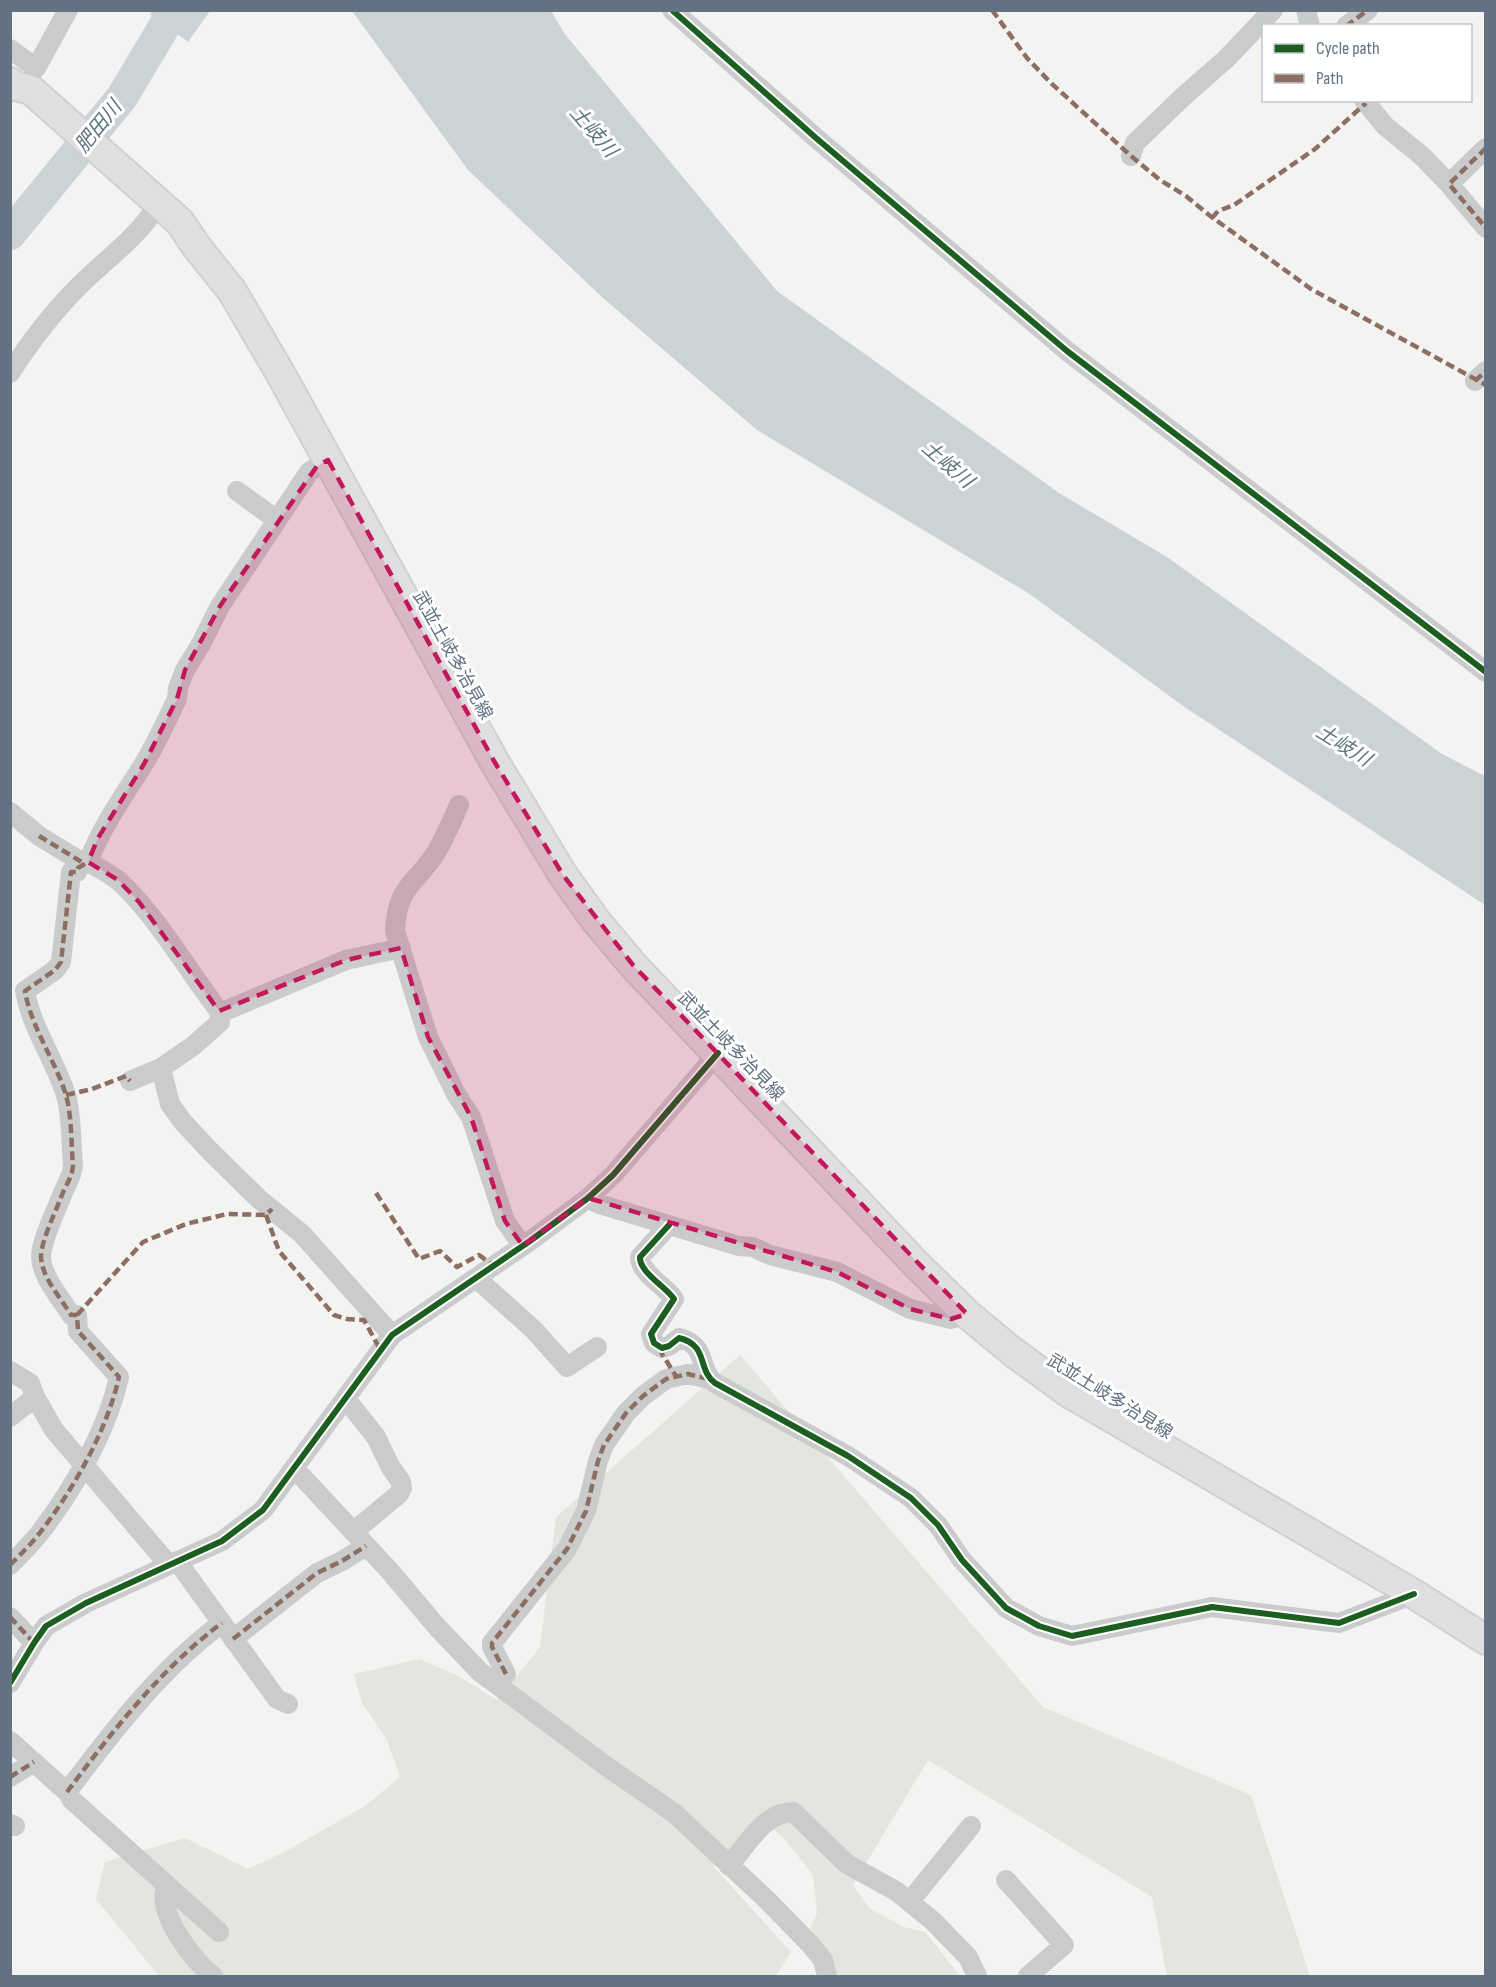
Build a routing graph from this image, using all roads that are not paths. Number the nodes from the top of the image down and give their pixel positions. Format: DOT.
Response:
graph roads {
  1 [pos="68,10"];
  2 [pos="672,10"];
  3 [pos="1273,10"];
  4 [pos="1368,10"];
  5 [pos="1349,24"];
  6 [pos="10,49"];
  7 [pos="19,90"];
  8 [pos="1366,102"];
  9 [pos="1485,148"];
  10 [pos="1131,156"];
  11 [pos="1449,183"];
  12 [pos="149,205"];
  13 [pos="1485,228"];
  14 [pos="10,373"];
  15 [pos="328,460"];
  16 [pos="237,491"];
  17 [pos="276,520"];
  18 [pos="1485,672"];
  19 [pos="459,805"];
  20 [pos="10,812"];
  21 [pos="87,863"];
  22 [pos="400,948"];
  23 [pos="219,1011"];
  24 [pos="718,1053"];
  25 [pos="161,1068"];
  26 [pos="130,1081"];
  27 [pos="588,1198"];
  28 [pos="669,1225"];
  29 [pos="523,1246"];
  30 [pos="476,1278"];
  31 [pos="967,1314"];
  32 [pos="392,1335"];
  33 [pos="597,1347"];
  34 [pos="10,1371"];
  35 [pos="709,1379"];
  36 [pos="35,1397"];
  37 [pos="346,1399"];
  38 [pos="10,1417"];
  39 [pos="84,1463"];
  40 [pos="295,1469"];
  41 [pos="359,1538"];
  42 [pos="173,1563"];
  43 [pos="10,1565"];
  44 [pos="1414,1594"];
  45 [pos="10,1617"];
  46 [pos="227,1631"];
  47 [pos="1485,1640"];
  48 [pos="34,1643"];
  49 [pos="506,1674"];
  50 [pos="10,1683"];
  51 [pos="288,1704"];
  52 [pos="10,1741"];
  53 [pos="34,1762"];
  54 [pos="10,1777"];
  55 [pos="67,1792"];
  56 [pos="972,1826"];
  57 [pos="729,1866"];
  58 [pos="1006,1880"];
  59 [pos="167,1885"];
  60 [pos="910,1901"];
  61 [pos="219,1932"];
  62 [pos="213,1977"];
  63 [pos="827,1977"];
  64 [pos="977,1977"];
  65 [pos="1028,1977"];
  1 -- 6 [label="street"];
  2 -- 18 [label="street"];
  3 -- 10 [label="street"];
  4 -- 5 [label="street"];
  7 -- 12 [label="main road, 武並土岐多治見線"];
  8 -- 11 [label="street"];
  9 -- 11 [label="street"];
  11 -- 13 [label="street"];
  12 -- 14 [label="street"];
  12 -- 15 [label="main road, 武並土岐多治見線"];
  15 -- 17 [label="street"];
  15 -- 24 [label="main road, 武並土岐多治見線"];
  16 -- 17 [label="street"];
  17 -- 21 [label="street"];
  19 -- 22 [label="street"];
  20 -- 21 [label="street"];
  21 -- 23 [label="street"];
  21 -- 39 [label="street"];
  22 -- 23 [label="street"];
  22 -- 29 [label="street"];
  23 -- 25 [label="street"];
  24 -- 27 [label="street"];
  24 -- 31 [label="main road, 武並土岐多治見線"];
  25 -- 26 [label="street"];
  25 -- 32 [label="street"];
  27 -- 28 [label="street"];
  27 -- 29 [label="street"];
  28 -- 31 [label="street"];
  28 -- 35 [label="street"];
  29 -- 30 [label="street"];
  30 -- 32 [label="street"];
  30 -- 33 [label="street"];
  31 -- 44 [label="main road, 武並土岐多治見線"];
  32 -- 37 [label="street"];
  34 -- 36 [label="street"];
  35 -- 44 [label="street"];
  35 -- 49 [label="street"];
  36 -- 38 [label="street"];
  36 -- 39 [label="street"];
  37 -- 40 [label="street"];
  37 -- 41 [label="street"];
  39 -- 42 [label="street"];
  39 -- 43 [label="street"];
  40 -- 41 [label="street"];
  40 -- 42 [label="street"];
  41 -- 46 [label="street"];
  41 -- 57 [label="street"];
  42 -- 46 [label="street"];
  42 -- 48 [label="street"];
  44 -- 47 [label="main road, 武並土岐多治見線"];
  45 -- 48 [label="street"];
  46 -- 51 [label="street"];
  46 -- 55 [label="street"];
  48 -- 50 [label="street"];
  52 -- 53 [label="street"];
  53 -- 54 [label="street"];
  53 -- 55 [label="street"];
  55 -- 59 [label="street"];
  56 -- 60 [label="street"];
  57 -- 60 [label="street"];
  57 -- 63 [label="street"];
  58 -- 65 [label="street"];
  59 -- 61 [label="street"];
  59 -- 62 [label="street"];
  60 -- 64 [label="street"];
}
